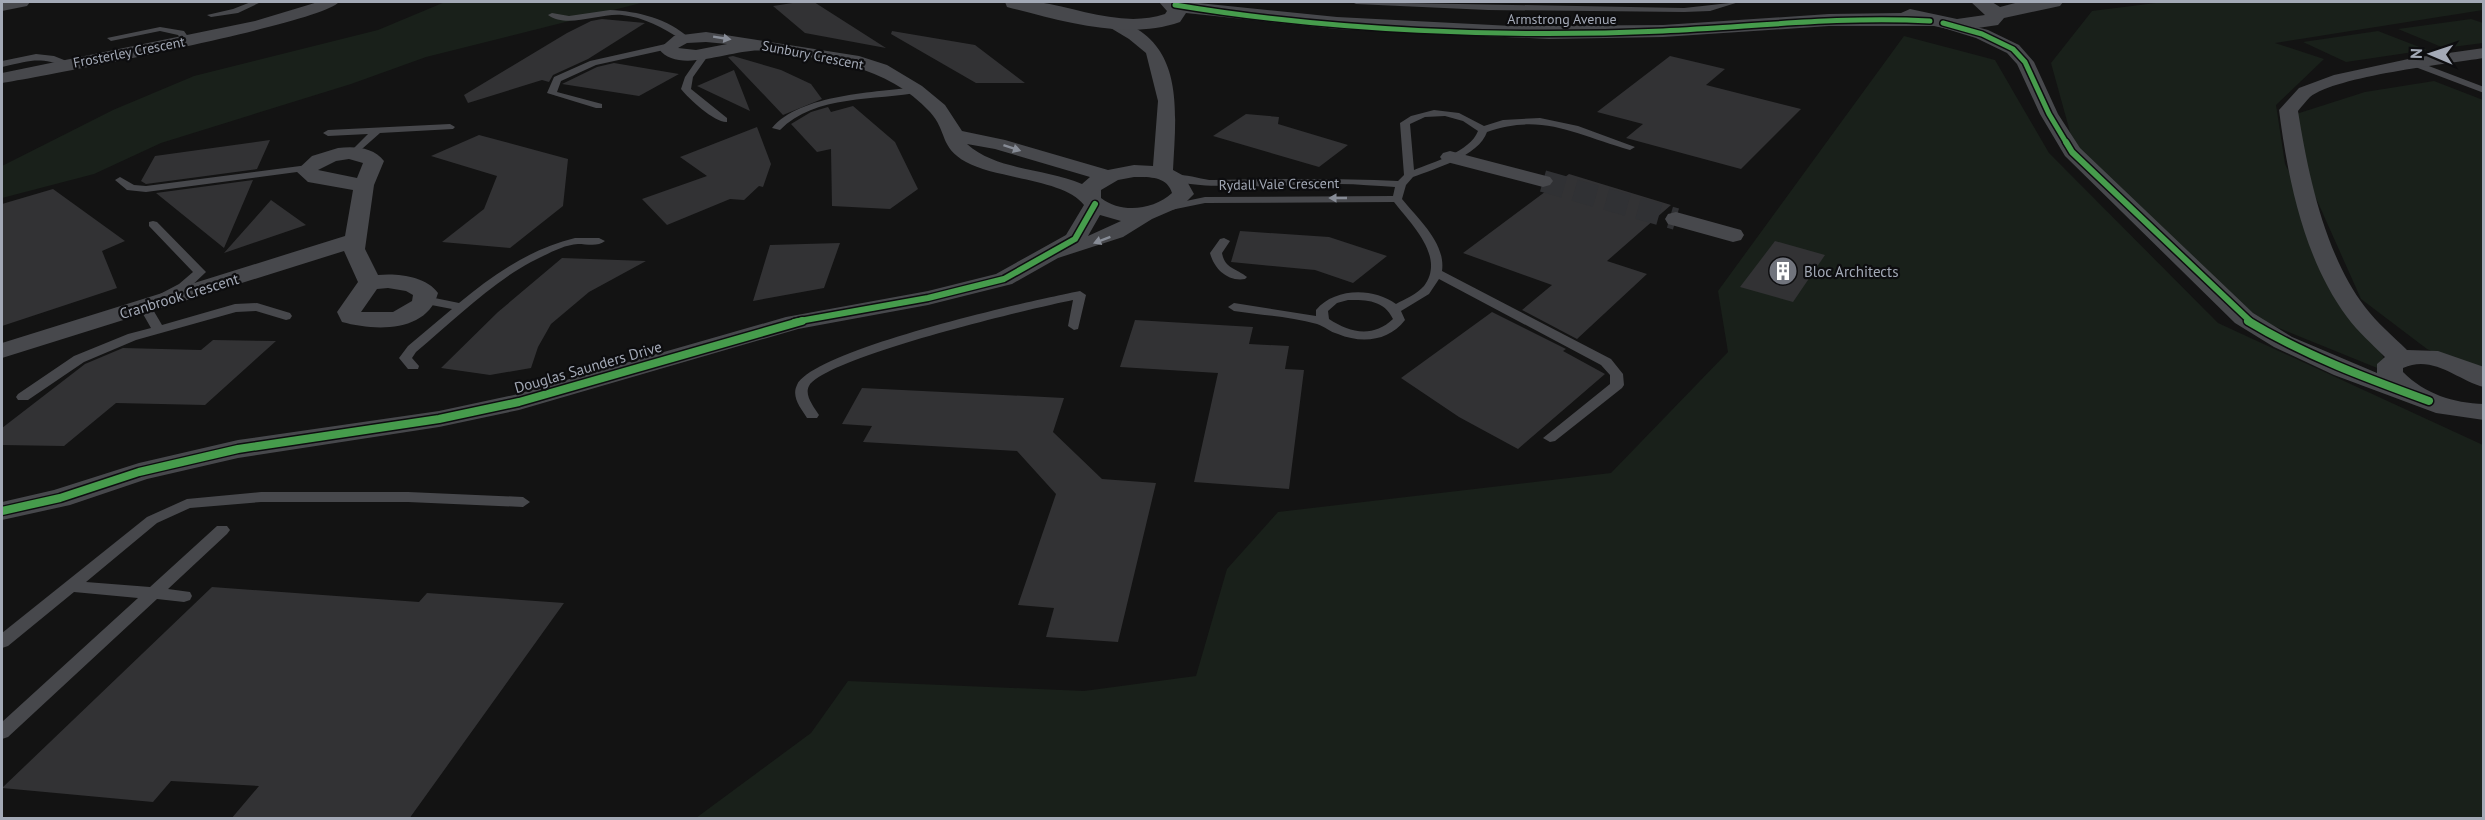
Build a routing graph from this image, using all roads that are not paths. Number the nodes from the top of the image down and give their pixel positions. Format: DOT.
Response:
graph roads {
  1 [pos="258,2"];
  2 [pos="284,2"];
  3 [pos="331,2"];
  4 [pos="990,2"];
  5 [pos="1356,2"];
  6 [pos="1735,2"];
  7 [pos="1874,2"];
  8 [pos="1980,2"];
  9 [pos="2053,2"];
  10 [pos="1014,3"];
  11 [pos="1402,3"];
  12 [pos="1894,3"];
  13 [pos="1169,12"];
  14 [pos="211,15"];
  15 [pos="552,15"];
  16 [pos="1106,15"];
  17 [pos="1849,16"];
  18 [pos="1996,16"];
  19 [pos="1937,22"];
  20 [pos="257,26"];
  21 [pos="111,38"];
  22 [pos="187,40"];
  23 [pos="677,42"];
  24 [pos="750,44"];
  25 [pos="2013,49"];
  26 [pos="1154,51"];
  27 [pos="706,53"];
  28 [pos="2484,53"];
  29 [pos="2412,63"];
  30 [pos="2,64"];
  31 [pos="70,64"];
  32 [pos="2,78"];
  33 [pos="918,90"];
  34 [pos="2484,90"];
  35 [pos="599,106"];
  36 [pos="724,120"];
  37 [pos="450,127"];
  38 [pos="777,128"];
  39 [pos="1483,130"];
  40 [pos="377,131"];
  41 [pos="328,132"];
  42 [pos="955,136"];
  43 [pos="1166,137"];
  44 [pos="1630,147"];
  45 [pos="354,153"];
  46 [pos="1450,157"];
  47 [pos="308,168"];
  48 [pos="1113,174"];
  49 [pos="1168,176"];
  50 [pos="120,180"];
  51 [pos="1405,180"];
  52 [pos="1543,181"];
  53 [pos="364,185"];
  54 [pos="1397,199"];
  55 [pos="1092,200"];
  56 [pos="1155,211"];
  57 [pos="1676,219"];
  58 [pos="153,224"];
  59 [pos="1733,235"];
  60 [pos="357,240"];
  61 [pos="599,241"];
  62 [pos="1224,241"];
  63 [pos="1053,253"];
  64 [pos="1436,273"];
  65 [pos="1241,277"];
  66 [pos="369,282"];
  67 [pos="2345,291"];
  68 [pos="426,300"];
  69 [pos="145,307"];
  70 [pos="1234,307"];
  71 [pos="463,308"];
  72 [pos="1396,309"];
  73 [pos="286,316"];
  74 [pos="1323,321"];
  75 [pos="1074,326"];
  76 [pos="159,330"];
  77 [pos="2,351"];
  78 [pos="2320,358"];
  79 [pos="2431,358"];
  80 [pos="413,366"];
  81 [pos="2395,366"];
  82 [pos="2482,378"];
  83 [pos="23,397"];
  84 [pos="2429,401"];
  85 [pos="2471,411"];
  86 [pos="812,415"];
  87 [pos="2484,426"];
  88 [pos="1550,438"];
  89 [pos="60,498"];
  90 [pos="523,502"];
  91 [pos="2,510"];
  92 [pos="2,523"];
  93 [pos="222,530"];
  94 [pos="71,586"];
  95 [pos="154,593"];
  96 [pos="184,596"];
  97 [pos="2,642"];
  98 [pos="2,732"];
  1 -- 14 [label="lane"];
  2 -- 20 [label="street"];
  3 -- 20 [label="street, Frosterley Crescent"];
  4 -- 10 [label="street"];
  5 -- 11 [label="lane"];
  6 -- 11 [label="lane"];
  7 -- 17 [label="street"];
  8 -- 18 [label="street"];
  9 -- 18 [label="street"];
  10 -- 16 [label="street"];
  12 -- 17 [label="street, Armstrong Avenue"];
  12 -- 19 [label="street"];
  13 -- 16 [label="street, Armstrong Avenue"];
  13 -- 17 [label="street, Armstrong Avenue"];
  13 -- 26 [label="street"];
  15 -- 23 [label="lane"];
  16 -- 26 [label="street"];
  17 -- 19 [label="street, Armstrong Avenue"];
  18 -- 19 [label="street, Armstrong Avenue"];
  18 -- 25 [label="street"];
  19 -- 25 [label="street"];
  20 -- 22 [label="street, Frosterley Crescent"];
  21 -- 22 [label="lane"];
  22 -- 31 [label="street, Frosterley Crescent"];
  23 -- 24 [label="street, Sunbury Crescent, one-way"];
  23 -- 27 [label="street, Sunbury Crescent"];
  23 -- 35 [label="lane"];
  24 -- 27 [label="street, Sunbury Crescent"];
  24 -- 33 [label="street, Sunbury Crescent"];
  25 -- 78 [label="street"];
  26 -- 43 [label="street"];
  27 -- 36 [label="lane"];
  28 -- 29 [label="street"];
  29 -- 34 [label="lane"];
  29 -- 67 [label="street"];
  30 -- 31 [label="lane"];
  31 -- 32 [label="street, Frosterley Crescent"];
  33 -- 38 [label="lane"];
  33 -- 42 [label="street, Sunbury Crescent"];
  37 -- 40 [label="lane"];
  39 -- 44 [label="lane, Rydall Vale Crescent"];
  39 -- 46 [label="lane, Rydall Vale Crescent"];
  39 -- 51 [label="lane"];
  40 -- 41 [label="lane"];
  40 -- 45 [label="lane"];
  42 -- 48 [label="street, one-way"];
  42 -- 55 [label="street, Sunbury Crescent"];
  43 -- 48 [label="street"];
  43 -- 49 [label="street"];
  45 -- 47 [label="street"];
  45 -- 53 [label="street"];
  46 -- 51 [label="lane, Rydall Vale Crescent"];
  46 -- 52 [label="street"];
  47 -- 50 [label="lane"];
  47 -- 53 [label="street"];
  48 -- 49 [label="street"];
  48 -- 55 [label="street, Douglas Saunders Drive"];
  49 -- 51 [label="lane, Rydall Vale Crescent"];
  49 -- 56 [label="street, Douglas Saunders Drive"];
  51 -- 54 [label="lane"];
  53 -- 60 [label="street"];
  54 -- 56 [label="lane, Rydall Vale Crescent, one-way"];
  54 -- 64 [label="lane"];
  55 -- 56 [label="street, Sunbury Crescent"];
  55 -- 63 [label="street, Douglas Saunders Drive"];
  56 -- 63 [label="street, Douglas Saunders Drive, one-way"];
  57 -- 59 [label="street"];
  58 -- 69 [label="lane"];
  60 -- 66 [label="street"];
  60 -- 69 [label="street, Cranbrook Crescent"];
  61 -- 71 [label="lane"];
  62 -- 65 [label="lane"];
  63 -- 89 [label="street, Douglas Saunders Drive"];
  64 -- 72 [label="lane"];
  64 -- 88 [label="lane"];
  66 -- 68 [label="street"];
  66 -- 68 [label="street"];
  67 -- 79 [label="street"];
  67 -- 81 [label="street"];
  68 -- 71 [label="lane"];
  69 -- 76 [label="lane"];
  69 -- 77 [label="street, Cranbrook Crescent"];
  70 -- 74 [label="lane"];
  71 -- 80 [label="lane"];
  72 -- 74 [label="lane"];
  72 -- 74 [label="lane"];
  73 -- 76 [label="lane"];
  75 -- 86 [label="lane"];
  76 -- 83 [label="lane"];
  78 -- 81 [label="street"];
  78 -- 84 [label="street"];
  79 -- 81 [label="street"];
  79 -- 82 [label="street"];
  81 -- 84 [label="street"];
  84 -- 85 [label="street"];
  85 -- 87 [label="street"];
  89 -- 91 [label="street, Douglas Saunders Drive"];
  89 -- 92 [label="street, Douglas Saunders Drive"];
  90 -- 94 [label="lane"];
  93 -- 95 [label="lane"];
  94 -- 95 [label="lane"];
  94 -- 97 [label="lane"];
  95 -- 96 [label="lane"];
  95 -- 98 [label="lane"];
}
